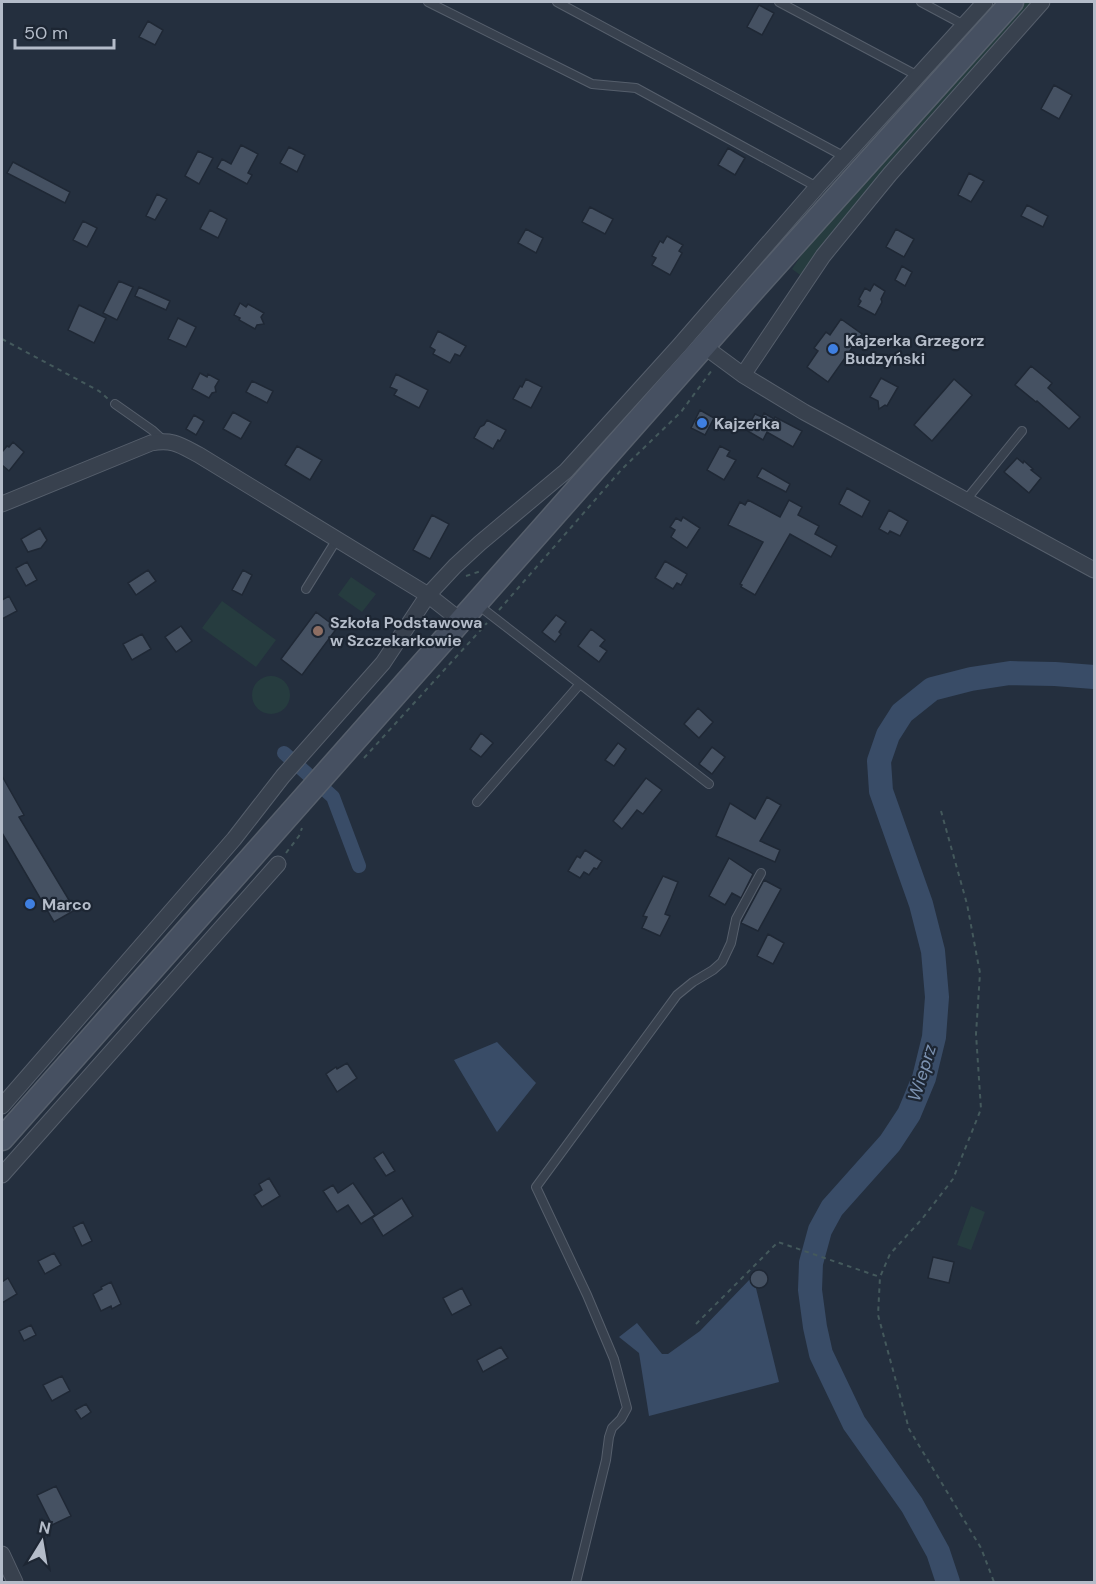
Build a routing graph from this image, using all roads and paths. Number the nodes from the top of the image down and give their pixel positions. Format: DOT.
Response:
graph roads {
  1 [pos="428,2"];
  2 [pos="557,2"];
  3 [pos="779,2"];
  4 [pos="921,2"];
  5 [pos="985,2"];
  6 [pos="1012,2"];
  7 [pos="1042,2"];
  8 [pos="964,25"];
  9 [pos="918,76"];
  10 [pos="845,157"];
  11 [pos="818,187"];
  12 [pos="2,339"];
  13 [pos="712,353"];
  14 [pos="743,375"];
  15 [pos="115,404"];
  16 [pos="1022,431"];
  17 [pos="164,441"];
  18 [pos="966,500"];
  19 [pos="2,504"];
  20 [pos="337,539"];
  21 [pos="1095,570"];
  22 [pos="480,571"];
  23 [pos="442,580"];
  24 [pos="306,589"];
  25 [pos="428,595"];
  26 [pos="485,610"];
  27 [pos="461,621"];
  28 [pos="580,684"];
  29 [pos="356,762"];
  30 [pos="709,784"];
  31 [pos="477,802"];
  32 [pos="941,811"];
  33 [pos="303,827"];
  34 [pos="278,864"];
  35 [pos="761,873"];
  36 [pos="2,1106"];
  37 [pos="2,1139"];
  38 [pos="2,1175"];
  39 [pos="880,1276"];
  40 [pos="696,1324"];
  41 [pos="2,1554"];
  42 [pos="15,1582"];
  43 [pos="576,1582"];
  44 [pos="994,1582"];
  1 -- 11 [label="lane"];
  2 -- 10 [label="lane"];
  3 -- 9 [label="lane"];
  4 -- 8 [label="lane"];
  5 -- 8 [label="street"];
  6 -- 13 [label="main road"];
  7 -- 14 [label="street"];
  8 -- 9 [label="street"];
  9 -- 10 [label="street"];
  10 -- 11 [label="street"];
  11 -- 23 [label="street"];
  12 -- 15 [label="path"];
  13 -- 14 [label="street"];
  13 -- 26 [label="main road"];
  13 -- 26 [label="path"];
  14 -- 18 [label="street"];
  15 -- 17 [label="lane"];
  16 -- 18 [label="lane"];
  17 -- 19 [label="street"];
  17 -- 20 [label="street"];
  18 -- 21 [label="street"];
  20 -- 24 [label="lane"];
  20 -- 25 [label="street"];
  22 -- 23 [label="path"];
  23 -- 25 [label="street"];
  25 -- 27 [label="street"];
  25 -- 36 [label="street"];
  26 -- 27 [label="main road"];
  26 -- 28 [label="lane"];
  26 -- 29 [label="path"];
  27 -- 37 [label="main road"];
  28 -- 30 [label="lane"];
  28 -- 31 [label="lane"];
  32 -- 39 [label="path"];
  33 -- 34 [label="path"];
  34 -- 38 [label="street"];
  35 -- 43 [label="lane"];
  39 -- 40 [label="path"];
  39 -- 44 [label="path"];
  41 -- 42 [label="street"];
}
